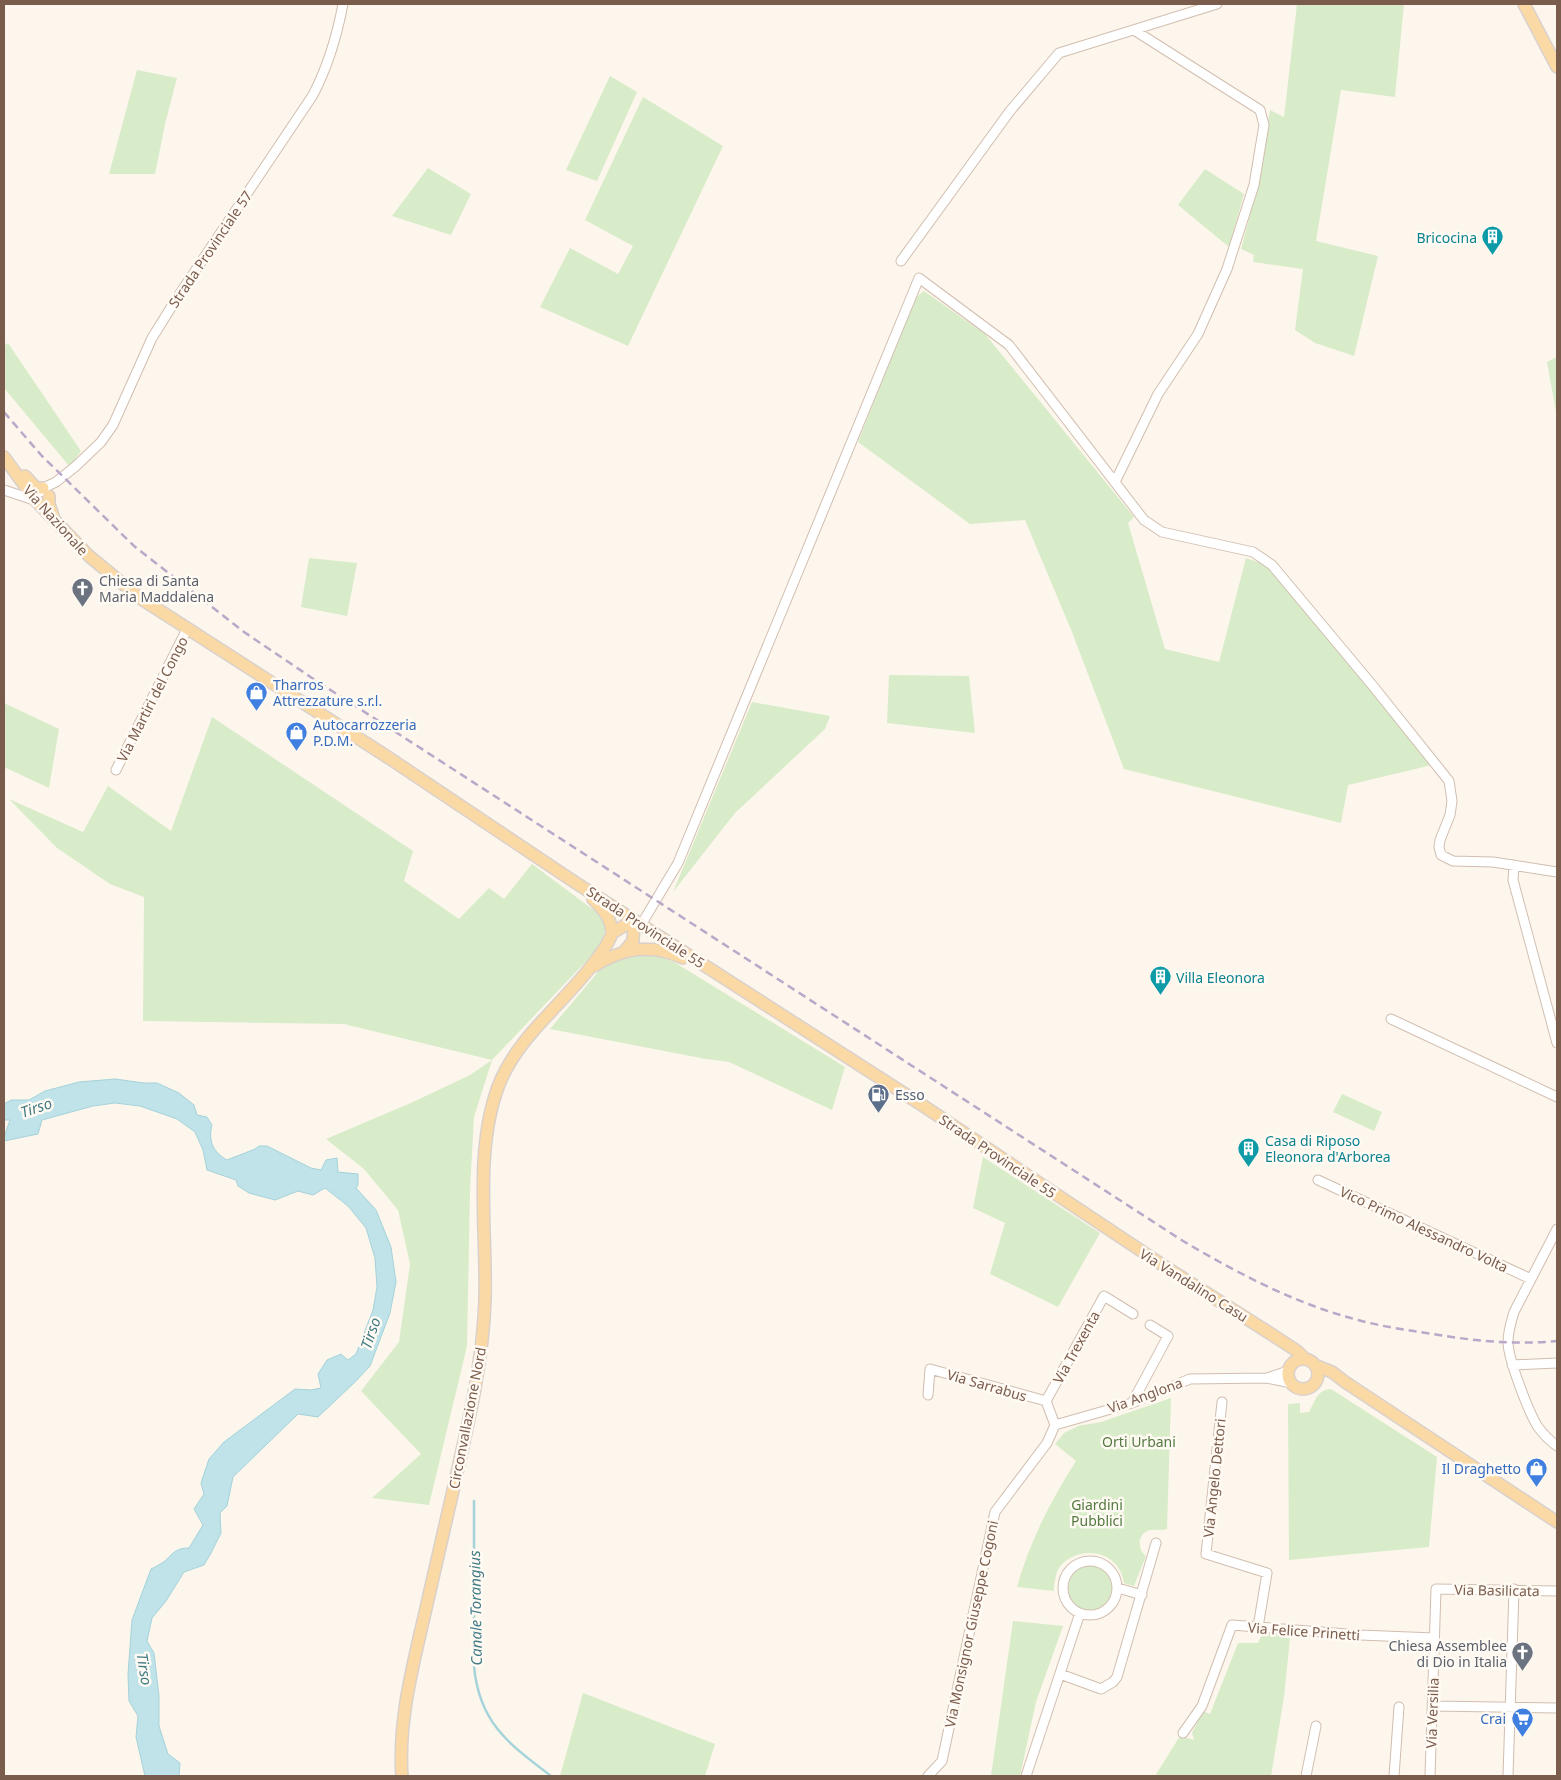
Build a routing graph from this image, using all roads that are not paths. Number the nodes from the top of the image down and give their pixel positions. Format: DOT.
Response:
graph roads {
  1 [pos="344,4"];
  2 [pos="1218,4"];
  3 [pos="1524,4"];
  4 [pos="1134,30"];
  5 [pos="1557,67"];
  6 [pos="901,261"];
  7 [pos="4,456"];
  8 [pos="1114,482"];
  9 [pos="4,490"];
  10 [pos="46,492"];
  11 [pos="36,501"];
  12 [pos="56,522"];
  13 [pos="187,628"];
  14 [pos="116,770"];
  15 [pos="1514,865"];
  16 [pos="1557,872"];
  17 [pos="576,883"];
  18 [pos="638,922"];
  19 [pos="612,933"];
  20 [pos="624,952"];
  21 [pos="589,969"];
  22 [pos="718,974"];
  23 [pos="1391,1019"];
  24 [pos="1557,1043"];
  25 [pos="1557,1096"];
  26 [pos="1318,1180"];
  27 [pos="1104,1227"];
  28 [pos="1557,1230"];
  29 [pos="1531,1279"];
  30 [pos="1133,1314"];
  31 [pos="1150,1325"];
  32 [pos="1511,1362"];
  33 [pos="1557,1363"];
  34 [pos="1295,1364"];
  35 [pos="1317,1366"];
  36 [pos="1267,1378"];
  37 [pos="1344,1382"];
  38 [pos="1291,1384"];
  39 [pos="1315,1384"];
  40 [pos="928,1395"];
  41 [pos="1046,1401"];
  42 [pos="1222,1402"];
  43 [pos="1132,1403"];
  44 [pos="1056,1425"];
  45 [pos="1557,1446"];
  46 [pos="1557,1522"];
  47 [pos="1156,1543"];
  48 [pos="1118,1588"];
  49 [pos="1436,1589"];
  50 [pos="1514,1589"];
  51 [pos="1557,1591"];
  52 [pos="1142,1595"];
  53 [pos="1080,1614"];
  54 [pos="1258,1627"];
  55 [pos="1434,1638"];
  56 [pos="1060,1674"];
  57 [pos="1433,1706"];
  58 [pos="1399,1707"];
  59 [pos="1510,1707"];
  60 [pos="1557,1708"];
  61 [pos="1316,1726"];
  62 [pos="1183,1733"];
  63 [pos="402,1776"];
  64 [pos="928,1776"];
  65 [pos="1026,1776"];
  66 [pos="1306,1776"];
  67 [pos="1394,1776"];
  68 [pos="1430,1776"];
  69 [pos="1508,1776"];
  1 -- 10 [label="street, Strada Provinciale 57"];
  2 -- 4 [label="street"];
  3 -- 5 [label="main road"];
  4 -- 6 [label="street"];
  4 -- 8 [label="street"];
  7 -- 10 [label="main road"];
  7 -- 11 [label="main road, Via Nazionale"];
  8 -- 15 [label="street"];
  8 -- 18 [label="street"];
  9 -- 11 [label="street"];
  10 -- 11 [label="street"];
  10 -- 12 [label="main road"];
  11 -- 12 [label="main road, Via Nazionale"];
  12 -- 13 [label="main road, Via Nazionale"];
  13 -- 14 [label="street, Via Martiri del Congo"];
  13 -- 17 [label="main road, Strada Provinciale 55"];
  15 -- 16 [label="street"];
  15 -- 24 [label="street"];
  17 -- 18 [label="main road, Strada Provinciale 55"];
  17 -- 19 [label="main road"];
  18 -- 19 [label="main road"];
  18 -- 20 [label="main road"];
  18 -- 22 [label="main road, Strada Provinciale 55"];
  19 -- 21 [label="main road, Circonvallazione Nord"];
  20 -- 21 [label="main road, Circonvallazione Nord"];
  20 -- 22 [label="main road, Circonvallazione Nord"];
  21 -- 63 [label="main road, Circonvallazione Nord"];
  22 -- 27 [label="main road, Strada Provinciale 55"];
  23 -- 25 [label="street"];
  26 -- 29 [label="street, Vico Primo Alessandro Volta"];
  27 -- 34 [label="main road, Via Vandalino Casu"];
  28 -- 29 [label="street"];
  29 -- 32 [label="street"];
  30 -- 41 [label="street, Via Trexenta"];
  31 -- 43 [label="street"];
  32 -- 33 [label="street"];
  32 -- 45 [label="street"];
  34 -- 35 [label="main road"];
  34 -- 36 [label="street, Via Anglona"];
  34 -- 38 [label="main road"];
  35 -- 37 [label="main road"];
  35 -- 39 [label="main road"];
  36 -- 38 [label="street, Via Anglona"];
  36 -- 43 [label="street, Via Anglona"];
  37 -- 39 [label="main road"];
  37 -- 46 [label="main road"];
  38 -- 39 [label="main road"];
  40 -- 41 [label="street, Via Sarrabus"];
  41 -- 44 [label="street, Via Sarrabus"];
  42 -- 54 [label="street, Via Angelo Dettori"];
  43 -- 44 [label="street, Via Anglona"];
  44 -- 64 [label="street, Via Monsignor Giuseppe Cogoni"];
  47 -- 52 [label="street"];
  48 -- 52 [label="street"];
  48 -- 53 [label="street"];
  48 -- 53 [label="street"];
  49 -- 50 [label="street, Via Basilicata"];
  49 -- 55 [label="street, Via Versilia"];
  50 -- 51 [label="street, Via Basilicata"];
  50 -- 59 [label="street"];
  52 -- 56 [label="street"];
  53 -- 56 [label="street"];
  54 -- 55 [label="street, Via Felice Prinetti"];
  54 -- 62 [label="street, Via Felice Prinetti"];
  55 -- 57 [label="street, Via Versilia"];
  56 -- 65 [label="street"];
  57 -- 59 [label="street"];
  57 -- 68 [label="street, Via Versilia"];
  58 -- 67 [label="street"];
  59 -- 60 [label="street"];
  59 -- 69 [label="street"];
  61 -- 66 [label="street"];
}
